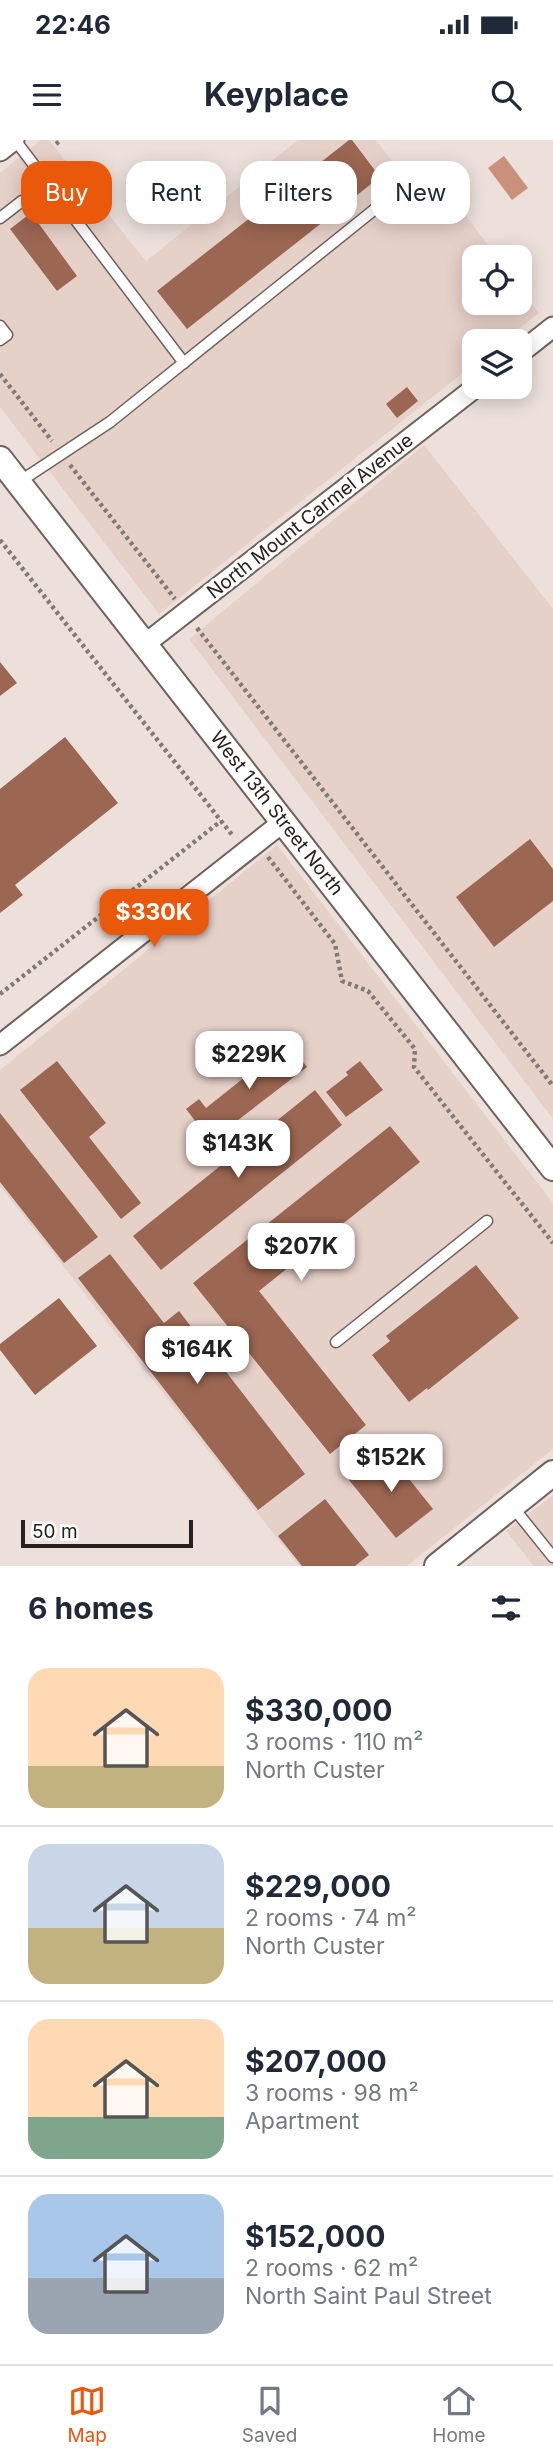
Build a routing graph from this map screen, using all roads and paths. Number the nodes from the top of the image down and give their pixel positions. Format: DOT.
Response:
graph roads {
  1 [pos="15,140"];
  2 [pos="0,151"];
  3 [pos="21,202"];
  4 [pos="371,212"];
  5 [pos="0,218"];
  6 [pos="0,326"];
  7 [pos="553,327"];
  8 [pos="0,340"];
  9 [pos="532,344"];
  10 [pos="184,363"];
  11 [pos="0,374"];
  12 [pos="462,398"];
  13 [pos="62,454"];
  14 [pos="0,459"];
  15 [pos="18,483"];
  16 [pos="0,540"];
  17 [pos="185,613"];
  18 [pos="145,644"];
  19 [pos="221,821"];
  20 [pos="283,822"];
  21 [pos="251,847"];
  22 [pos="0,994"];
  23 [pos="0,1045"];
  24 [pos="553,1086"];
  25 [pos="553,1168"];
  26 [pos="488,1221"];
  27 [pos="553,1243"];
  28 [pos="336,1342"];
  29 [pos="553,1474"];
  30 [pos="512,1506"];
  31 [pos="553,1558"];
  32 [pos="437,1566"];
  1 -- 2 [label="street"];
  1 -- 10 [label="lane"];
  3 -- 5 [label="lane"];
  4 -- 10 [label="lane"];
  6 -- 8 [label="lane"];
  7 -- 9 [label="street"];
  10 -- 13 [label="lane"];
  11 -- 13 [label="path"];
  12 -- 17 [label="street, North Mount Carmel Avenue"];
  13 -- 15 [label="lane"];
  13 -- 17 [label="path"];
  14 -- 15 [label="street, West 13th Street North"];
  15 -- 18 [label="street, West 13th Street North"];
  16 -- 19 [label="path"];
  17 -- 18 [label="street, North Mount Carmel Avenue"];
  17 -- 24 [label="path"];
  18 -- 20 [label="street, West 13th Street North"];
  19 -- 21 [label="path"];
  19 -- 22 [label="path"];
  20 -- 21 [label="street"];
  20 -- 25 [label="street, West 13th Street North"];
  21 -- 23 [label="street"];
  21 -- 27 [label="path"];
  26 -- 28 [label="lane"];
  29 -- 30 [label="street"];
  30 -- 31 [label="lane"];
  30 -- 32 [label="street"];
}
